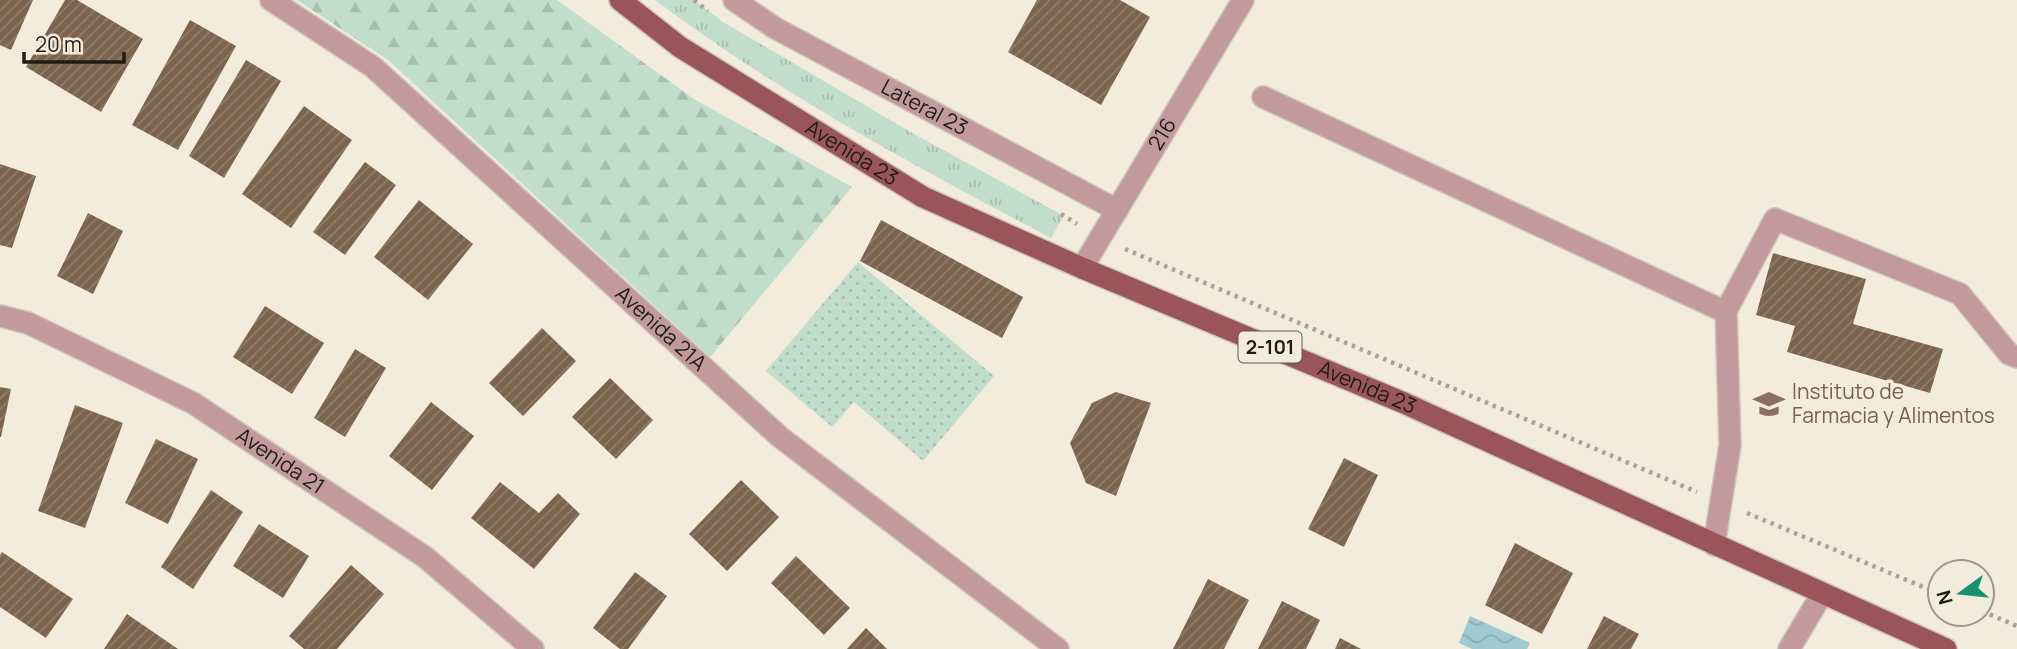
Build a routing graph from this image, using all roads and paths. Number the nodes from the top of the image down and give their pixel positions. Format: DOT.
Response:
graph roads {
  1 [pos="271,0"];
  2 [pos="620,0"];
  3 [pos="694,0"];
  4 [pos="734,0"];
  5 [pos="1243,0"];
  6 [pos="713,15"];
  7 [pos="1263,97"];
  8 [pos="1052,209"];
  9 [pos="1117,210"];
  10 [pos="1100,239"];
  11 [pos="1082,268"];
  12 [pos="1726,311"];
  13 [pos="0,316"];
  14 [pos="2017,357"];
  15 [pos="1721,502"];
  16 [pos="1714,545"];
  17 [pos="1926,588"];
  18 [pos="1822,594"];
  19 [pos="1996,617"];
  20 [pos="2017,626"];
  21 [pos="533,649"];
  22 [pos="1058,649"];
  23 [pos="1789,649"];
  24 [pos="1946,649"];
  1 -- 22 [label="street, Avenida 21A"];
  2 -- 11 [label="main road, Avenida 23 / 2-101"];
  3 -- 6 [label="path"];
  4 -- 9 [label="street, Lateral 23"];
  5 -- 9 [label="street, 216"];
  7 -- 12 [label="street"];
  8 -- 10 [label="path"];
  9 -- 10 [label="street, 216"];
  10 -- 11 [label="street, 216"];
  10 -- 15 [label="path"];
  11 -- 16 [label="main road, Avenida 23 / 2-101"];
  12 -- 14 [label="street"];
  12 -- 15 [label="street"];
  13 -- 21 [label="street, Avenida 21"];
  15 -- 16 [label="street"];
  15 -- 17 [label="path"];
  16 -- 18 [label="main road, Avenida 23 / 2-101"];
  18 -- 23 [label="street"];
  18 -- 24 [label="main road, Avenida 23 / 2-101"];
  19 -- 20 [label="path"];
}
